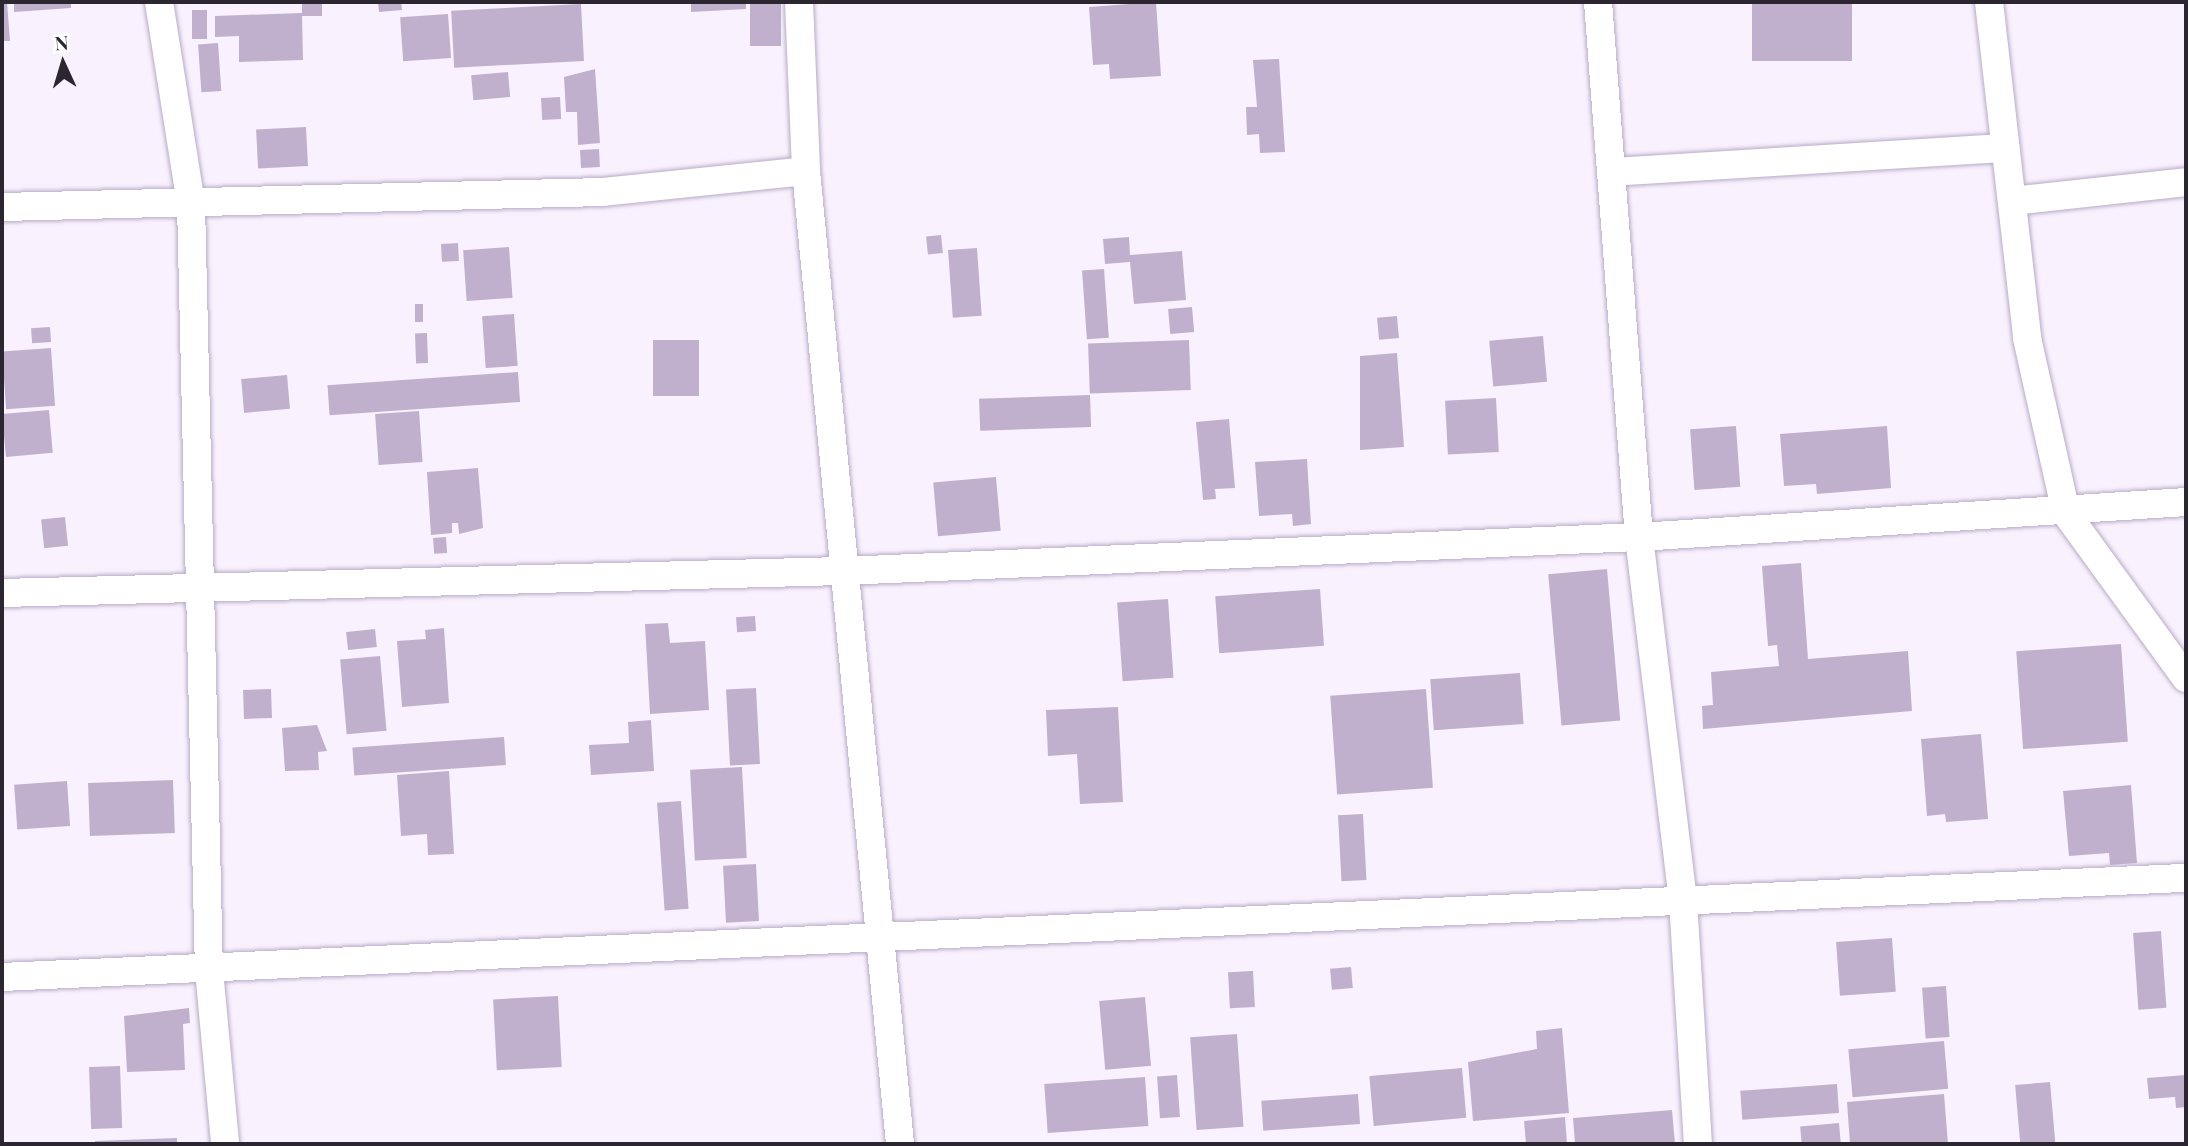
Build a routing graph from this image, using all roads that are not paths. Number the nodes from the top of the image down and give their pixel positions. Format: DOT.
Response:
graph roads {
  1 [pos="159,2"];
  2 [pos="799,2"];
  3 [pos="1598,2"];
  4 [pos="1989,2"];
  5 [pos="2005,148"];
  6 [pos="806,171"];
  7 [pos="1611,172"];
  8 [pos="2186,182"];
  9 [pos="2012,201"];
  10 [pos="191,204"];
  11 [pos="2,207"];
  12 [pos="2186,502"];
  13 [pos="2066,513"];
  14 [pos="1639,537"];
  15 [pos="843,572"];
  16 [pos="204,586"];
  17 [pos="2,593"];
  18 [pos="2186,678"];
  19 [pos="2186,878"];
  20 [pos="1683,900"];
  21 [pos="876,934"];
  22 [pos="209,970"];
  23 [pos="2,977"];
  24 [pos="225,1144"];
  25 [pos="900,1144"];
  26 [pos="1698,1144"];
  1 -- 10 [label="street"];
  2 -- 6 [label="street"];
  3 -- 7 [label="street"];
  4 -- 5 [label="street"];
  5 -- 7 [label="street"];
  5 -- 9 [label="street"];
  6 -- 10 [label="street"];
  6 -- 15 [label="street"];
  7 -- 14 [label="street"];
  8 -- 9 [label="street"];
  9 -- 13 [label="street"];
  10 -- 11 [label="street"];
  10 -- 16 [label="street"];
  12 -- 13 [label="street"];
  13 -- 14 [label="street"];
  13 -- 18 [label="street"];
  14 -- 15 [label="street"];
  14 -- 20 [label="street"];
  15 -- 16 [label="street"];
  15 -- 21 [label="street"];
  16 -- 17 [label="street"];
  16 -- 22 [label="street"];
  19 -- 20 [label="street"];
  20 -- 21 [label="street"];
  20 -- 26 [label="street"];
  21 -- 22 [label="street"];
  21 -- 25 [label="street"];
  22 -- 23 [label="street"];
  22 -- 24 [label="street"];
}
